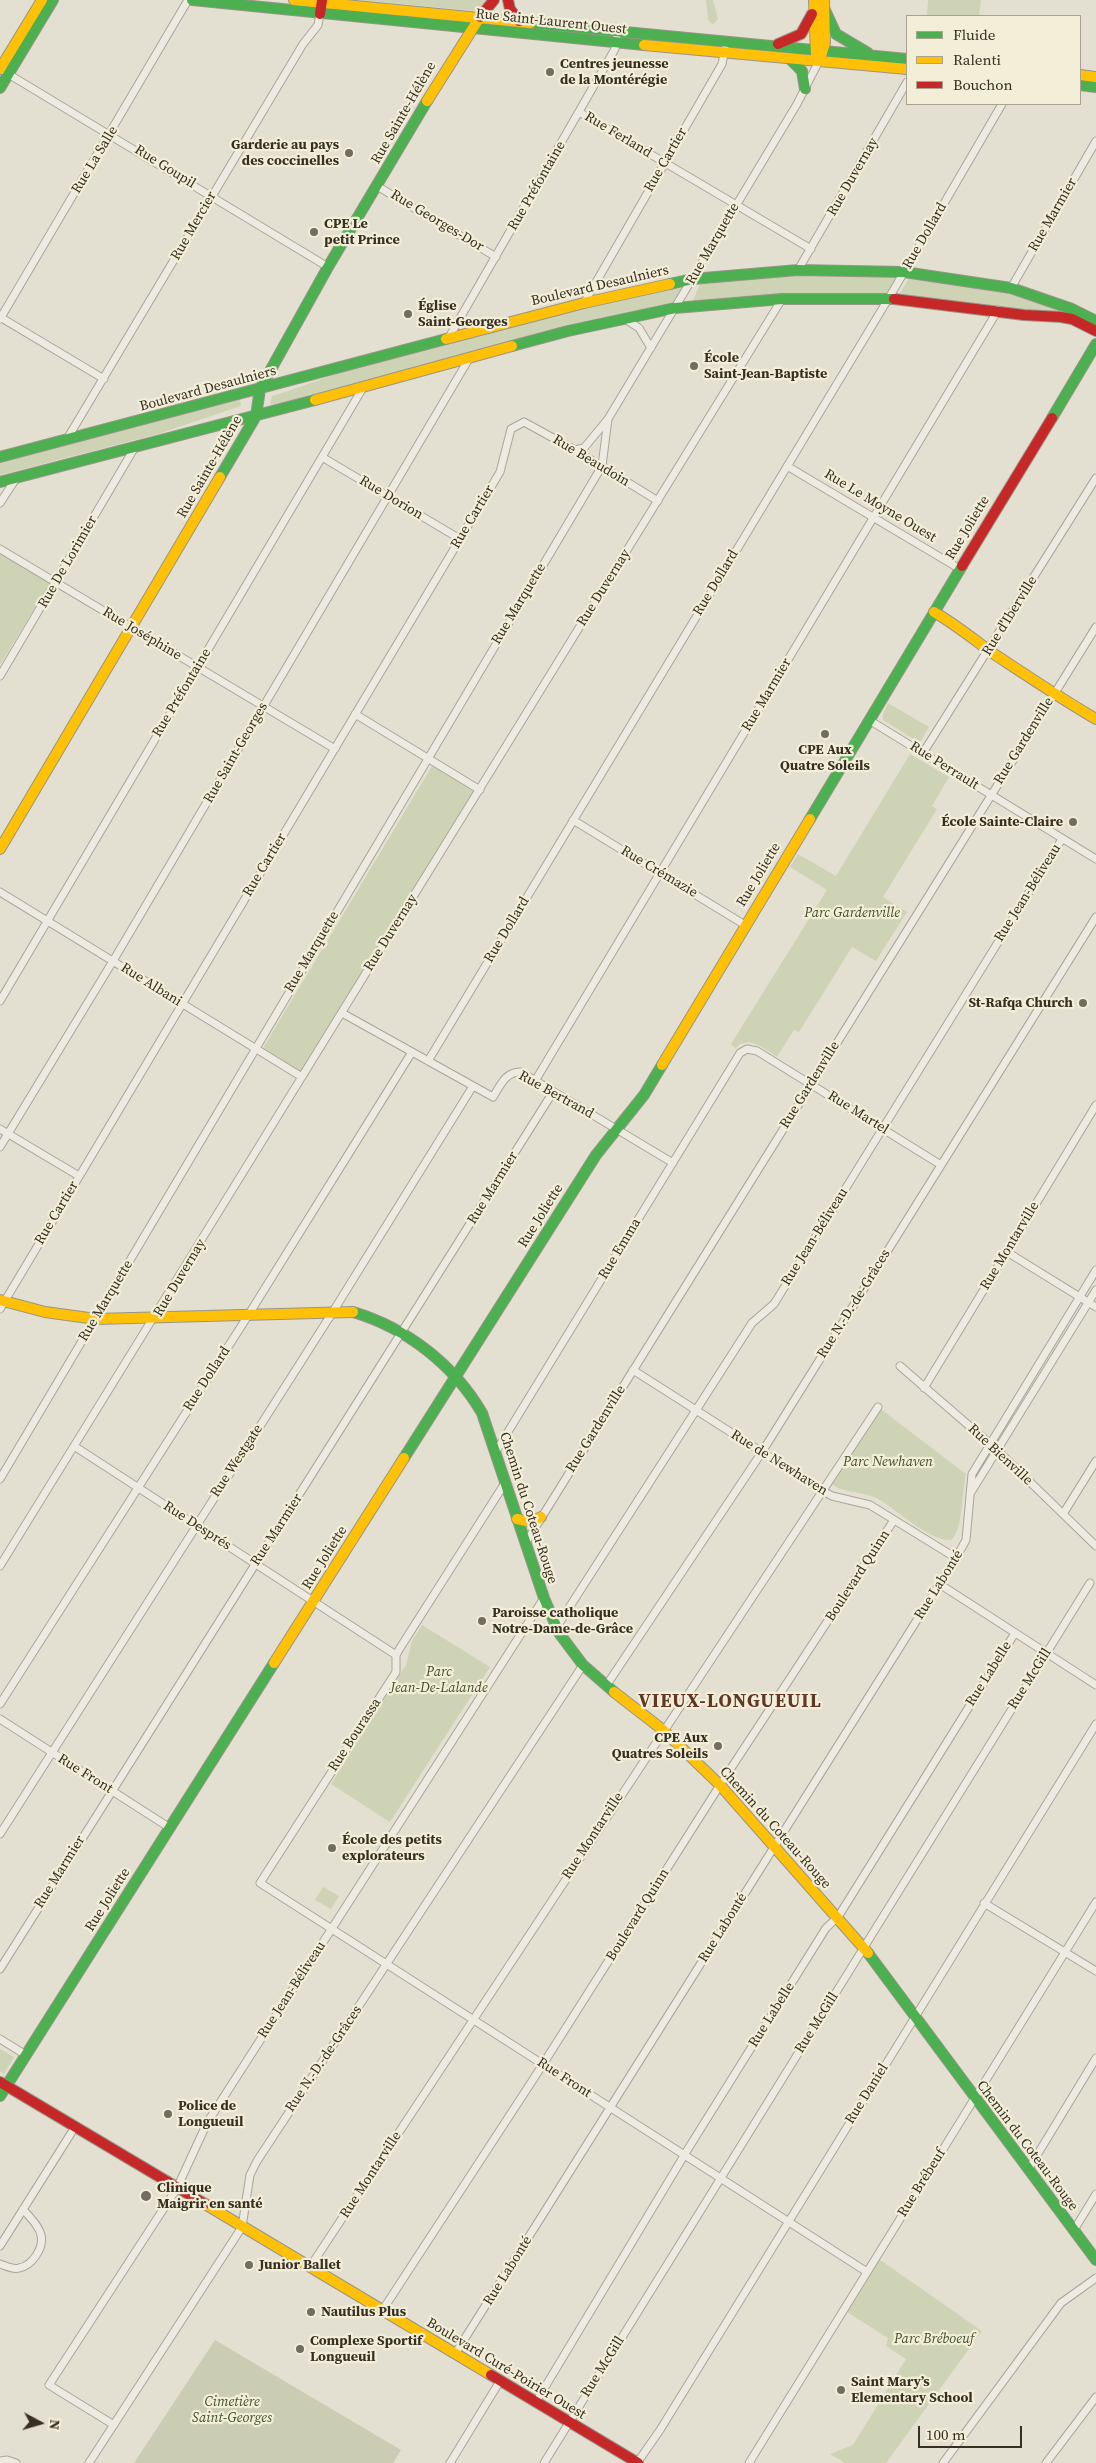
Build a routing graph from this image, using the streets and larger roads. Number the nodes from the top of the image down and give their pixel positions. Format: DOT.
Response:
graph roads {
  1 [pos="42,0"];
  2 [pos="52,0"];
  3 [pos="190,0"];
  4 [pos="294,0"];
  5 [pos="494,0"];
  6 [pos="508,0"];
  7 [pos="322,1"];
  8 [pos="819,4"];
  9 [pos="320,14"];
  10 [pos="480,17"];
  11 [pos="519,21"];
  12 [pos="472,29"];
  13 [pos="618,30"];
  14 [pos="726,41"];
  15 [pos="616,43"];
  16 [pos="773,45"];
  17 [pos="819,50"];
  18 [pos="724,53"];
  19 [pos="872,56"];
  20 [pos="790,59"];
  21 [pos="906,59"];
  22 [pos="817,64"];
  23 [pos="906,69"];
  24 [pos="3,71"];
  25 [pos="1081,75"];
  26 [pos="1096,77"];
  27 [pos="906,84"];
  28 [pos="1081,85"];
  29 [pos="1096,87"];
  30 [pos="0,88"];
  31 [pos="805,89"];
  32 [pos="1001,105"];
  33 [pos="579,112"];
  34 [pos="110,134"];
  35 [pos="1096,142"];
  36 [pos="664,162"];
  37 [pos="377,186"];
  38 [pos="211,196"];
  39 [pos="736,204"];
  40 [pos="812,249"];
  41 [pos="496,257"];
  42 [pos="328,267"];
  43 [pos="798,270"];
  44 [pos="904,272"];
  45 [pos="692,279"];
  46 [pos="1011,288"];
  47 [pos="888,298"];
  48 [pos="782,299"];
  49 [pos="584,303"];
  50 [pos="675,308"];
  51 [pos="998,310"];
  52 [pos="0,318"];
  53 [pos="626,319"];
  54 [pos="1096,321"];
  55 [pos="1096,331"];
  56 [pos="448,339"];
  57 [pos="1096,344"];
  58 [pos="651,348"];
  59 [pos="471,356"];
  60 [pos="104,379"];
  61 [pos="364,386"];
  62 [pos="260,390"];
  63 [pos="256,416"];
  64 [pos="608,420"];
  65 [pos="524,422"];
  66 [pos="67,439"];
  67 [pos="135,447"];
  68 [pos="575,450"];
  69 [pos="0,456"];
  70 [pos="322,457"];
  71 [pos="602,466"];
  72 [pos="787,466"];
  73 [pos="18,477"];
  74 [pos="1096,478"];
  75 [pos="0,482"];
  76 [pos="0,488"];
  77 [pos="388,496"];
  78 [pos="658,501"];
  79 [pos="0,503"];
  80 [pos="874,518"];
  81 [pos="460,539"];
  82 [pos="0,549"];
  83 [pos="960,570"];
  84 [pos="56,583"];
  85 [pos="934,612"];
  86 [pos="1096,627"];
  87 [pos="132,628"];
  88 [pos="989,650"];
  89 [pos="198,667"];
  90 [pos="0,676"];
  91 [pos="1054,694"];
  92 [pos="264,706"];
  93 [pos="355,714"];
  94 [pos="1096,718"];
  95 [pos="869,720"];
  96 [pos="335,749"];
  97 [pos="923,753"];
  98 [pos="428,758"];
  99 [pos="480,790"];
  100 [pos="991,795"];
  101 [pos="573,820"];
  102 [pos="1062,839"];
  103 [pos="0,849"];
  104 [pos="1096,859"];
  105 [pos="660,873"];
  106 [pos="0,892"];
  107 [pos="1096,917"];
  108 [pos="48,921"];
  109 [pos="745,925"];
  110 [pos="113,962"];
  111 [pos="0,1001"];
  112 [pos="182,1004"];
  113 [pos="342,1013"];
  114 [pos="255,1048"];
  115 [pos="747,1049"];
  116 [pos="412,1052"];
  117 [pos="428,1061"];
  118 [pos="302,1077"];
  119 [pos="535,1080"];
  120 [pos="811,1084"];
  121 [pos="473,1086"];
  122 [pos="554,1092"];
  123 [pos="1096,1104"];
  124 [pos="882,1128"];
  125 [pos="0,1129"];
  126 [pos="618,1130"];
  127 [pos="8,1134"];
  128 [pos="0,1148"];
  129 [pos="673,1163"];
  130 [pos="941,1165"];
  131 [pos="79,1176"];
  132 [pos="1006,1252"];
  133 [pos="1096,1270"];
  134 [pos="1096,1290"];
  135 [pos="1080,1297"];
  136 [pos="1088,1302"];
  137 [pos="1,1303"];
  138 [pos="1096,1307"];
  139 [pos="334,1310"];
  140 [pos="249,1314"];
  141 [pos="155,1318"];
  142 [pos="96,1319"];
  143 [pos="402,1334"];
  144 [pos="900,1366"];
  145 [pos="633,1370"];
  146 [pos="456,1376"];
  147 [pos="924,1388"];
  148 [pos="878,1407"];
  149 [pos="696,1411"];
  150 [pos="989,1444"];
  151 [pos="74,1446"];
  152 [pos="996,1450"];
  153 [pos="762,1452"];
  154 [pos="495,1453"];
  155 [pos="1096,1461"];
  156 [pos="0,1479"];
  157 [pos="505,1483"];
  158 [pos="137,1487"];
  159 [pos="823,1491"];
  160 [pos="970,1494"];
  161 [pos="1063,1514"];
  162 [pos="541,1517"];
  163 [pos="517,1519"];
  164 [pos="894,1520"];
  165 [pos="196,1525"];
  166 [pos="525,1544"];
  167 [pos="1096,1546"];
  168 [pos="956,1558"];
  169 [pos="255,1564"];
  170 [pos="0,1566"];
  171 [pos="1090,1583"];
  172 [pos="940,1584"];
  173 [pos="544,1598"];
  174 [pos="313,1602"];
  175 [pos="556,1628"];
  176 [pos="1015,1633"];
  177 [pos="1046,1653"];
  178 [pos="396,1655"];
  179 [pos="583,1665"];
  180 [pos="1096,1685"];
  181 [pos="606,1686"];
  182 [pos="0,1704"];
  183 [pos="0,1719"];
  184 [pos="1096,1724"];
  185 [pos="663,1730"];
  186 [pos="52,1753"];
  187 [pos="720,1785"];
  188 [pos="111,1790"];
  189 [pos="170,1828"];
  190 [pos="0,1834"];
  191 [pos="775,1846"];
  192 [pos="260,1883"];
  193 [pos="1096,1902"];
  194 [pos="984,1903"];
  195 [pos="838,1917"];
  196 [pos="332,1928"];
  197 [pos="864,1948"];
  198 [pos="1065,1952"];
  199 [pos="388,1964"];
  200 [pos="0,1969"];
  201 [pos="1096,1971"];
  202 [pos="916,2016"];
  203 [pos="473,2019"];
  204 [pos="0,2039"];
  205 [pos="26,2055"];
  206 [pos="1096,2058"];
  207 [pos="543,2064"];
  208 [pos="3,2084"];
  209 [pos="0,2096"];
  210 [pos="974,2099"];
  211 [pos="610,2107"];
  212 [pos="74,2126"];
  213 [pos="685,2155"];
  214 [pos="1028,2170"];
  215 [pos="720,2178"];
  216 [pos="177,2188"];
  217 [pos="1096,2194"];
  218 [pos="23,2209"];
  219 [pos="788,2221"];
  220 [pos="242,2227"];
  221 [pos="1074,2230"];
  222 [pos="0,2246"];
  223 [pos="1096,2260"];
  224 [pos="0,2264"];
  225 [pos="310,2267"];
  226 [pos="867,2272"];
  227 [pos="1096,2278"];
  228 [pos="382,2311"];
  229 [pos="455,2354"];
  230 [pos="500,2381"];
  231 [pos="1096,2397"];
  232 [pos="536,2402"];
  233 [pos="569,2422"];
  234 [pos="114,2425"];
  235 [pos="4,2460"];
  236 [pos="16,2463"];
  237 [pos="88,2463"];
  238 [pos="450,2463"];
  239 [pos="544,2463"];
  240 [pos="637,2463"];
  241 [pos="749,2463"];
  242 [pos="943,2463"];
  243 [pos="1046,2463"];
  1 -- 24 [label="street"];
  2 -- 24 [label="street"];
  3 -- 9 [label="street, Rue Saint-Laurent Ouest"];
  3 -- 34 [label="street, Rue La Salle"];
  4 -- 7 [label="street, Rue Saint-Laurent Ouest"];
  5 -- 10 [label="street, Rue Sainte-Hélène"];
  6 -- 11 [label="street"];
  7 -- 9 [label="street"];
  7 -- 10 [label="street, Rue Saint-Laurent Ouest"];
  8 -- 16 [label="street"];
  8 -- 17 [label="street"];
  8 -- 19 [label="street"];
  9 -- 12 [label="street, Rue Saint-Laurent Ouest"];
  9 -- 38 [label="street, Rue Mercier"];
  10 -- 11 [label="street, Rue Saint-Laurent Ouest"];
  10 -- 12 [label="street, Rue Sainte-Hélène"];
  11 -- 13 [label="street, Rue Saint-Laurent Ouest"];
  12 -- 15 [label="street, Rue Saint-Laurent Ouest"];
  12 -- 37 [label="street, Rue Sainte-Hélène"];
  13 -- 14 [label="street, Rue Saint-Laurent Ouest"];
  13 -- 15 [label="street, Rue Préfontaine"];
  14 -- 16 [label="street, Rue Saint-Laurent Ouest"];
  14 -- 18 [label="street, Rue Cartier"];
  15 -- 18 [label="street, Rue Saint-Laurent Ouest"];
  15 -- 33 [label="street, Rue Préfontaine"];
  16 -- 17 [label="street, Rue Saint-Laurent Ouest"];
  17 -- 19 [label="street, Rue Saint-Laurent Ouest"];
  17 -- 22 [label="street"];
  18 -- 20 [label="street, Rue Saint-Laurent Ouest"];
  18 -- 36 [label="street, Rue Cartier"];
  19 -- 21 [label="street, Rue Saint-Laurent Ouest"];
  20 -- 22 [label="street, Rue Saint-Laurent Ouest"];
  20 -- 31 [label="street"];
  22 -- 23 [label="street, Rue Saint-Laurent Ouest"];
  22 -- 31 [label="street, Rue Marquette"];
  24 -- 30 [label="street"];
  24 -- 34 [label="street, Rue Goupil"];
  25 -- 26 [label="street"];
  27 -- 40 [label="street, Rue Duvernay"];
  28 -- 29 [label="street"];
  31 -- 39 [label="street, Rue Marquette"];
  32 -- 44 [label="street, Rue Dollard"];
  33 -- 36 [label="street, Rue Ferland"];
  33 -- 41 [label="street, Rue Préfontaine"];
  34 -- 38 [label="street, Rue Goupil"];
  34 -- 52 [label="street, Rue La Salle"];
  35 -- 46 [label="street, Rue Marmier"];
  36 -- 39 [label="street, Rue Ferland"];
  36 -- 49 [label="street, Rue Cartier"];
  37 -- 41 [label="street, Rue Georges-Dor"];
  37 -- 42 [label="street, Rue Sainte-Hélène"];
  38 -- 42 [label="street, Rue Goupil"];
  38 -- 60 [label="street, Rue Mercier"];
  39 -- 40 [label="street, Rue Ferland"];
  39 -- 45 [label="street, Rue Marquette"];
  40 -- 43 [label="street, Rue Duvernay"];
  41 -- 56 [label="street, Rue Préfontaine"];
  42 -- 62 [label="street, Rue Sainte-Hélène"];
  43 -- 44 [label="street, Boulevard Desaulniers"];
  43 -- 45 [label="street, Boulevard Desaulniers"];
  44 -- 46 [label="street, Boulevard Desaulniers"];
  44 -- 47 [label="street, Rue Dollard"];
  45 -- 49 [label="street, Boulevard Desaulniers"];
  45 -- 50 [label="street, Rue Marquette"];
  46 -- 54 [label="street, Boulevard Desaulniers"];
  47 -- 48 [label="street"];
  47 -- 51 [label="street"];
  47 -- 72 [label="street, Rue Dollard"];
  48 -- 50 [label="street"];
  48 -- 78 [label="street, Rue Duvernay"];
  49 -- 56 [label="street, Boulevard Desaulniers"];
  50 -- 53 [label="street"];
  50 -- 58 [label="street, Rue Marquette"];
  51 -- 55 [label="street"];
  51 -- 80 [label="street, Rue Marmier"];
  52 -- 60 [label="street"];
  53 -- 58 [label="street"];
  53 -- 59 [label="street"];
  56 -- 62 [label="street, Boulevard Desaulniers"];
  57 -- 83 [label="street, Rue Joliette"];
  58 -- 64 [label="street, Rue Marquette"];
  59 -- 61 [label="street"];
  59 -- 77 [label="street, Rue Saint-Georges"];
  60 -- 66 [label="street, Rue Mercier"];
  61 -- 63 [label="street"];
  61 -- 70 [label="street, Rue Préfontaine"];
  62 -- 63 [label="street, Rue Sainte-Hélène"];
  62 -- 66 [label="street, Boulevard Desaulniers"];
  63 -- 67 [label="street"];
  63 -- 87 [label="street, Rue Sainte-Hélène"];
  64 -- 68 [label="street, Rue Marquette"];
  64 -- 71 [label="street, Rue Marquette"];
  65 -- 68 [label="street, Rue Beaudoin"];
  65 -- 81 [label="street, Rue Cartier"];
  66 -- 69 [label="street, Boulevard Desaulniers"];
  67 -- 73 [label="street"];
  67 -- 84 [label="street, Rue De Lorimier"];
  68 -- 71 [label="street, Rue Beaudoin"];
  70 -- 77 [label="street, Rue Dorion"];
  70 -- 89 [label="street, Rue Préfontaine"];
  71 -- 78 [label="street, Rue Beaudoin"];
  71 -- 98 [label="street, Rue Marquette"];
  72 -- 80 [label="street, Rue Le Moyne Ouest"];
  72 -- 101 [label="street, Rue Dollard"];
  73 -- 75 [label="street"];
  73 -- 79 [label="street"];
  74 -- 88 [label="street, Rue d'Iberville"];
  76 -- 79 [label="street"];
  77 -- 81 [label="street, Rue Dorion"];
  77 -- 92 [label="street, Rue Saint-Georges"];
  78 -- 99 [label="street, Rue Duvernay"];
  80 -- 83 [label="street, Rue Le Moyne Ouest"];
  80 -- 105 [label="street, Rue Marmier"];
  81 -- 93 [label="street, Rue Cartier"];
  82 -- 84 [label="street, Rue Joséphine"];
  83 -- 85 [label="street, Rue Joliette"];
  84 -- 87 [label="street, Rue Joséphine"];
  84 -- 90 [label="street, Rue De Lorimier"];
  85 -- 88 [label="street"];
  85 -- 95 [label="street, Rue Joliette"];
  86 -- 91 [label="street, Rue Gardenville"];
  87 -- 89 [label="street, Rue Joséphine"];
  87 -- 103 [label="street, Rue Sainte-Hélène"];
  88 -- 91 [label="street"];
  88 -- 97 [label="street, Rue d'Iberville"];
  89 -- 92 [label="street, Rue Joséphine"];
  89 -- 108 [label="street, Rue Préfontaine"];
  91 -- 94 [label="street"];
  91 -- 100 [label="street, Rue Gardenville"];
  92 -- 96 [label="street, Rue Joséphine"];
  92 -- 110 [label="street, Rue Saint-Georges"];
  93 -- 96 [label="street, Rue Cartier"];
  93 -- 98 [label="street"];
  95 -- 97 [label="street, Rue Perrault"];
  95 -- 109 [label="street, Rue Joliette"];
  96 -- 112 [label="street, Rue Cartier"];
  97 -- 100 [label="street, Rue Perrault"];
  98 -- 99 [label="street"];
  98 -- 114 [label="street, Rue Marquette"];
  99 -- 113 [label="street, Rue Duvernay"];
  100 -- 102 [label="street, Rue Perrault"];
  100 -- 120 [label="street, Rue Gardenville"];
  101 -- 105 [label="street, Rue Crémazie"];
  101 -- 117 [label="street, Rue Dollard"];
  102 -- 104 [label="street, Rue Perrault"];
  102 -- 124 [label="street, Rue Jean-Béliveau"];
  105 -- 109 [label="street, Rue Crémazie"];
  105 -- 119 [label="street, Rue Marmier"];
  106 -- 108 [label="street, Rue Albani"];
  107 -- 130 [label="street, Rue N.-D.-de-Grâces"];
  108 -- 110 [label="street, Rue Albani"];
  108 -- 111 [label="street, Rue Préfontaine"];
  109 -- 126 [label="street, Rue Joliette"];
  110 -- 112 [label="street, Rue Albani"];
  110 -- 127 [label="street, Rue Saint-Georges"];
  112 -- 114 [label="street, Rue Albani"];
  112 -- 131 [label="street, Rue Cartier"];
  113 -- 116 [label="street, Rue Bertrand"];
  113 -- 118 [label="street, Rue Duvernay"];
  114 -- 118 [label="street, Rue Albani"];
  114 -- 142 [label="street, Rue Marquette"];
  115 -- 120 [label="street, Rue Martel"];
  115 -- 129 [label="street, Rue Emma"];
  116 -- 117 [label="street, Rue Bertrand"];
  116 -- 140 [label="street, Rue Dollard"];
  117 -- 121 [label="street, Rue Bertrand"];
  118 -- 141 [label="street, Rue Duvernay"];
  119 -- 121 [label="street, Rue Bertrand"];
  119 -- 122 [label="street, Rue Bertrand"];
  120 -- 124 [label="street, Rue Martel"];
  120 -- 145 [label="street, Rue Gardenville"];
  121 -- 139 [label="street, Rue Westgate"];
  122 -- 126 [label="street, Rue Bertrand"];
  122 -- 143 [label="street, Rue Marmier"];
  123 -- 132 [label="street, Rue Montarville"];
  124 -- 130 [label="street, Rue Martel"];
  124 -- 149 [label="street, Rue Jean-Béliveau"];
  125 -- 127 [label="street"];
  126 -- 129 [label="street, Rue Bertrand"];
  126 -- 146 [label="street, Rue Joliette"];
  127 -- 128 [label="street, Rue Saint-Georges"];
  127 -- 131 [label="street"];
  129 -- 154 [label="street, Rue Emma"];
  130 -- 153 [label="street, Rue N.-D.-de-Grâces"];
  131 -- 137 [label="street, Rue Cartier"];
  132 -- 135 [label="street"];
  132 -- 147 [label="street, Rue Montarville"];
  133 -- 135 [label="street"];
  134 -- 136 [label="street"];
  135 -- 136 [label="street"];
  135 -- 150 [label="street"];
  136 -- 138 [label="street"];
  136 -- 152 [label="street"];
  137 -- 142 [label="street, Chemin du Coteau-Rouge"];
  139 -- 140 [label="street, Chemin du Coteau-Rouge"];
  139 -- 143 [label="street, Chemin du Coteau-Rouge"];
  139 -- 165 [label="street, Rue Westgate"];
  140 -- 141 [label="street, Chemin du Coteau-Rouge"];
  140 -- 158 [label="street, Rue Dollard"];
  141 -- 142 [label="street, Chemin du Coteau-Rouge"];
  141 -- 151 [label="street, Rue Duvernay"];
  142 -- 156 [label="street, Rue Marquette"];
  143 -- 146 [label="street, Chemin du Coteau-Rouge"];
  143 -- 169 [label="street, Rue Marmier"];
  144 -- 147 [label="street, Rue Bienville"];
  145 -- 149 [label="street, Rue de Newhaven"];
  145 -- 162 [label="street, Rue Gardenville"];
  146 -- 154 [label="street, Chemin du Coteau-Rouge"];
  146 -- 174 [label="street, Rue Joliette"];
  147 -- 150 [label="street, Rue Bienville"];
  148 -- 159 [label="street, Rue Montarville"];
  149 -- 153 [label="street, Rue de Newhaven"];
  149 -- 175 [label="street, Rue Jean-Béliveau"];
  150 -- 152 [label="street, Rue Bienville"];
  150 -- 160 [label="street"];
  151 -- 158 [label="street, Rue Després"];
  151 -- 170 [label="street, Rue Duvernay"];
  152 -- 160 [label="street"];
  152 -- 161 [label="street, Rue Bienville"];
  153 -- 159 [label="street, Rue de Newhaven"];
  153 -- 181 [label="street, Rue N.-D.-de-Grâces"];
  154 -- 157 [label="street, Chemin du Coteau-Rouge"];
  155 -- 161 [label="street"];
  157 -- 163 [label="street, Chemin du Coteau-Rouge"];
  157 -- 178 [label="street, Rue Bourassa"];
  158 -- 165 [label="street, Rue Després"];
  158 -- 182 [label="street, Rue Dollard"];
  159 -- 164 [label="street, Rue de Newhaven"];
  159 -- 185 [label="street, Rue Montarville"];
  160 -- 168 [label="street, Rue Labonté"];
  161 -- 167 [label="street, Rue Bienville"];
  162 -- 163 [label="street"];
  162 -- 166 [label="street, Rue Gardenville"];
  163 -- 166 [label="street, Chemin du Coteau-Rouge"];
  164 -- 168 [label="street, Rue de Newhaven"];
  164 -- 187 [label="street, Boulevard Quinn"];
  165 -- 169 [label="street, Rue Després"];
  165 -- 186 [label="street, Rue Westgate"];
  166 -- 173 [label="street, Chemin du Coteau-Rouge"];
  168 -- 172 [label="street, Rue Labonté"];
  169 -- 174 [label="street, Rue Després"];
  169 -- 188 [label="street, Rue Marmier"];
  171 -- 177 [label="street, Rue McGill"];
  172 -- 176 [label="street"];
  172 -- 191 [label="street, Rue Labonté"];
  173 -- 175 [label="street, Chemin du Coteau-Rouge"];
  173 -- 196 [label="street, Rue Jean-Béliveau"];
  174 -- 178 [label="street, Rue Després"];
  174 -- 189 [label="street, Rue Joliette"];
  175 -- 179 [label="street, Chemin du Coteau-Rouge"];
  176 -- 177 [label="street"];
  176 -- 195 [label="street, Rue Labelle"];
  177 -- 180 [label="street"];
  177 -- 197 [label="street, Rue McGill"];
  178 -- 192 [label="street, Rue Bourassa"];
  179 -- 181 [label="street, Chemin du Coteau-Rouge"];
  179 -- 199 [label="street, Rue N.-D.-de-Grâces"];
  181 -- 185 [label="street, Chemin du Coteau-Rouge"];
  183 -- 186 [label="street, Rue Front"];
  184 -- 194 [label="street, Rue Daniel"];
  185 -- 187 [label="street, Chemin du Coteau-Rouge"];
  185 -- 203 [label="street, Rue Montarville"];
  186 -- 188 [label="street, Rue Front"];
  186 -- 190 [label="street, Rue Westgate"];
  187 -- 191 [label="street, Chemin du Coteau-Rouge"];
  187 -- 207 [label="street, Boulevard Quinn"];
  188 -- 189 [label="street, Rue Front"];
  188 -- 200 [label="street, Rue Marmier"];
  189 -- 205 [label="street, Rue Joliette"];
  191 -- 195 [label="street, Chemin du Coteau-Rouge"];
  191 -- 211 [label="street, Rue Labonté"];
  192 -- 196 [label="street, Rue Front"];
  193 -- 198 [label="street, Rue Brébeuf"];
  194 -- 198 [label="street"];
  194 -- 202 [label="street, Rue Daniel"];
  195 -- 197 [label="street, Chemin du Coteau-Rouge"];
  195 -- 213 [label="street, Rue Labelle"];
  196 -- 199 [label="street, Rue Front"];
  196 -- 216 [label="street, Rue Jean-Béliveau"];
  197 -- 202 [label="street, Chemin du Coteau-Rouge"];
  197 -- 215 [label="street, Rue McGill"];
  198 -- 201 [label="street"];
  198 -- 210 [label="street, Rue Brébeuf"];
  199 -- 203 [label="street, Rue Front"];
  199 -- 220 [label="street, Rue N.-D.-de-Grâces"];
  202 -- 210 [label="street, Chemin du Coteau-Rouge"];
  202 -- 219 [label="street, Rue Daniel"];
  203 -- 207 [label="street, Rue Front"];
  203 -- 225 [label="street, Rue Montarville"];
  204 -- 205 [label="street"];
  205 -- 208 [label="street, Rue Joliette"];
  206 -- 214 [label="street"];
  207 -- 211 [label="street, Rue Front"];
  207 -- 228 [label="street, Boulevard Quinn"];
  208 -- 209 [label="street, Rue Joliette"];
  208 -- 212 [label="street, Boulevard Curé-Poirier Ouest"];
  210 -- 214 [label="street, Chemin du Coteau-Rouge"];
  210 -- 226 [label="street, Rue Brébeuf"];
  211 -- 213 [label="street, Rue Front"];
  211 -- 229 [label="street, Rue Labonté"];
  212 -- 216 [label="street, Boulevard Curé-Poirier Ouest"];
  212 -- 218 [label="street"];
  213 -- 215 [label="street, Rue Front"];
  213 -- 232 [label="street, Rue Labelle"];
  214 -- 221 [label="street, Chemin du Coteau-Rouge"];
  215 -- 219 [label="street, Rue Front"];
  215 -- 233 [label="street, Rue McGill"];
  216 -- 220 [label="street, Boulevard Curé-Poirier Ouest"];
  216 -- 234 [label="street, Rue Jean-Béliveau"];
  217 -- 221 [label="street"];
  218 -- 222 [label="street"];
  218 -- 224 [label="street"];
  219 -- 226 [label="street, Rue Front"];
  219 -- 240 [label="street, Rue Daniel"];
  220 -- 225 [label="street, Boulevard Curé-Poirier Ouest"];
  220 -- 234 [label="street, Rue N.-D.-de-Grâces"];
  221 -- 223 [label="street, Chemin du Coteau-Rouge"];
  225 -- 228 [label="street, Boulevard Curé-Poirier Ouest"];
  226 -- 241 [label="street, Rue Brébeuf"];
  227 -- 242 [label="street"];
  228 -- 229 [label="street, Boulevard Curé-Poirier Ouest"];
  229 -- 230 [label="street, Boulevard Curé-Poirier Ouest"];
  230 -- 232 [label="street, Boulevard Curé-Poirier Ouest"];
  230 -- 238 [label="street"];
  231 -- 243 [label="street"];
  232 -- 233 [label="street, Boulevard Curé-Poirier Ouest"];
  233 -- 239 [label="street, Rue McGill"];
  233 -- 240 [label="street, Boulevard Curé-Poirier Ouest"];
  234 -- 237 [label="street, Rue N.-D.-de-Grâces"];
  235 -- 236 [label="street"];
}
